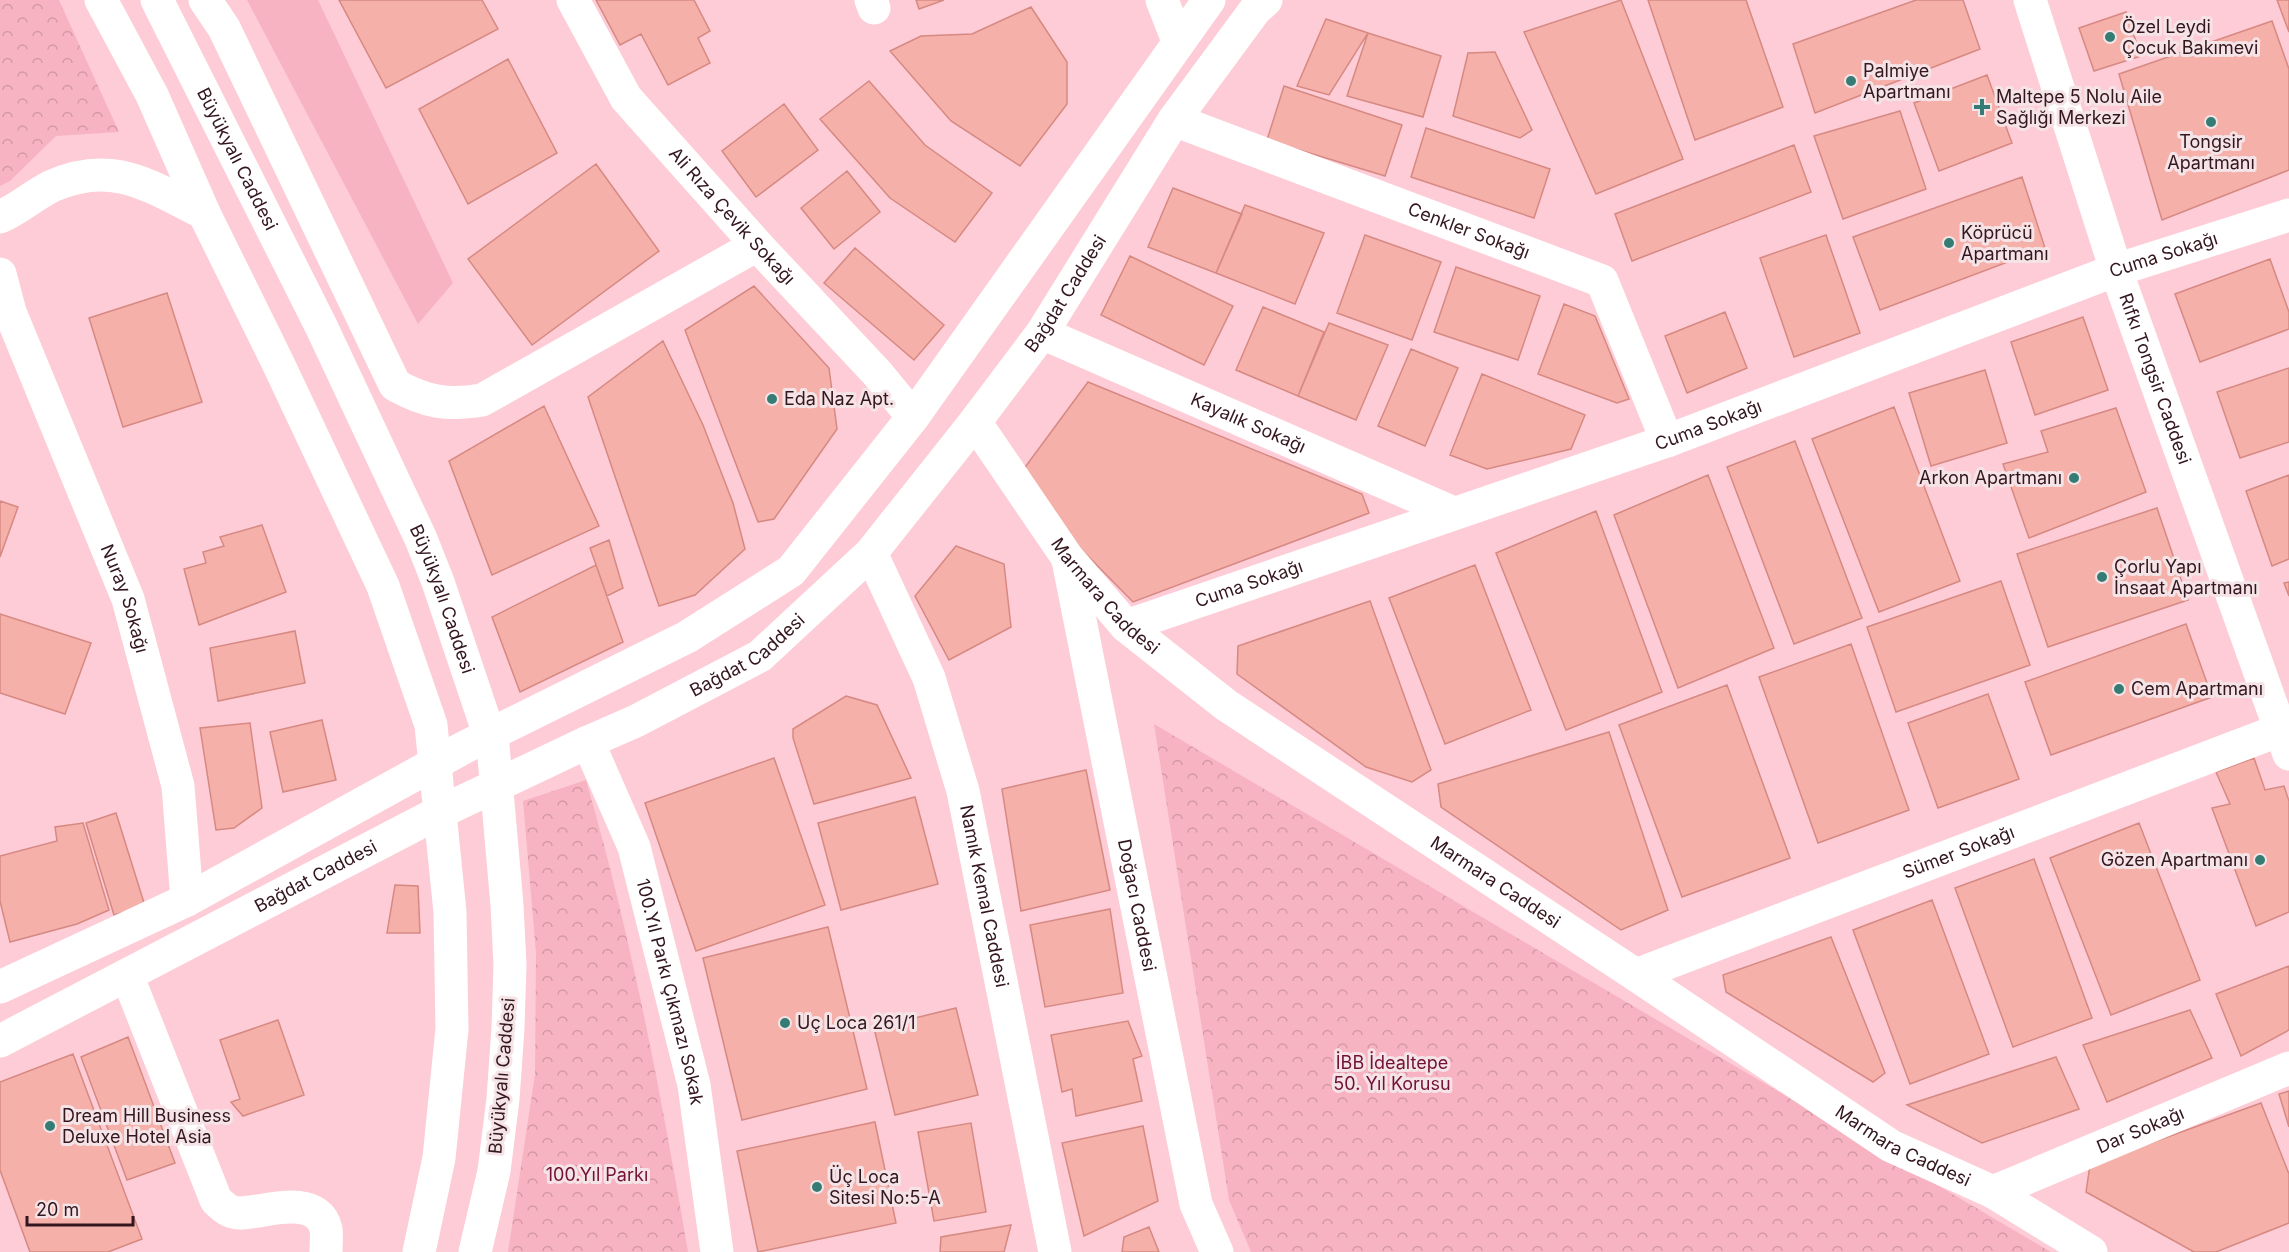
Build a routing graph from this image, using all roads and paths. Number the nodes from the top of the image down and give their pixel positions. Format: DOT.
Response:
graph roads {
  1 [pos="101,0"];
  2 [pos="157,0"];
  3 [pos="205,0"];
  4 [pos="573,0"];
  5 [pos="1162,0"];
  6 [pos="1209,0"];
  7 [pos="1266,0"];
  8 [pos="2030,0"];
  9 [pos="1178,41"];
  10 [pos="1174,120"];
  11 [pos="204,213"];
  12 [pos="2289,215"];
  13 [pos="3,222"];
  14 [pos="757,245"];
  15 [pos="2116,270"];
  16 [pos="0,274"];
  17 [pos="5,306"];
  18 [pos="1042,333"];
  19 [pos="913,417"];
  20 [pos="975,422"];
  21 [pos="1667,441"];
  22 [pos="1454,513"];
  23 [pos="872,553"];
  24 [pos="1067,557"];
  25 [pos="1126,626"];
  26 [pos="588,741"];
  27 [pos="2285,742"];
  28 [pos="187,900"];
  29 [pos="128,975"];
  30 [pos="1636,975"];
  31 [pos="0,987"];
  32 [pos="0,1041"];
  33 [pos="2289,1068"];
  34 [pos="439,1158"];
  35 [pos="1993,1192"];
  36 [pos="1055,1251"];
  37 [pos="326,1252"];
  38 [pos="404,1252"];
  39 [pos="419,1252"];
  40 [pos="475,1252"];
  41 [pos="717,1252"];
  42 [pos="1217,1252"];
  43 [pos="2091,1252"];
  1 -- 11 [label="main road"];
  2 -- 40 [label="main road, Büyükyalı Caddesi"];
  3 -- 14 [label="main road"];
  4 -- 14 [label="main road, Ali Rıza Çevik Sokağı"];
  5 -- 9 [label="main road"];
  6 -- 9 [label="main road"];
  7 -- 10 [label="main road, Bağdat Caddesi"];
  8 -- 15 [label="main road, Rıfkı Tongsir Caddesi"];
  9 -- 19 [label="main road"];
  10 -- 18 [label="main road, Bağdat Caddesi"];
  10 -- 21 [label="main road, Cenkler Sokağı"];
  11 -- 13 [label="main road"];
  11 -- 34 [label="main road"];
  12 -- 15 [label="main road, Cuma Sokağı"];
  14 -- 19 [label="main road, Ali Rıza Çevik Sokağı"];
  15 -- 21 [label="main road, Cuma Sokağı"];
  15 -- 27 [label="main road, Rıfkı Tongsir Caddesi"];
  16 -- 17 [label="main road, Nuray Sokağı"];
  17 -- 28 [label="main road, Nuray Sokağı"];
  18 -- 20 [label="main road, Bağdat Caddesi"];
  18 -- 22 [label="main road, Kayalık Sokağı"];
  19 -- 28 [label="main road"];
  20 -- 23 [label="main road, Bağdat Caddesi"];
  20 -- 24 [label="main road, Marmara Caddesi"];
  21 -- 22 [label="main road, Cuma Sokağı"];
  22 -- 25 [label="main road, Cuma Sokağı"];
  23 -- 26 [label="main road, Bağdat Caddesi"];
  23 -- 36 [label="main road, Namık Kemal Caddesi"];
  24 -- 25 [label="main road, Marmara Caddesi"];
  24 -- 42 [label="main road, Doğacı Caddesi"];
  25 -- 30 [label="main road, Marmara Caddesi"];
  26 -- 29 [label="main road, Bağdat Caddesi"];
  26 -- 41 [label="main road, 100.Yıl Parkı Çıkmazı Sokak"];
  27 -- 30 [label="main road, Sümer Sokağı"];
  28 -- 31 [label="main road"];
  29 -- 32 [label="main road, Bağdat Caddesi"];
  29 -- 37 [label="main road"];
  30 -- 35 [label="main road, Marmara Caddesi"];
  33 -- 35 [label="main road, Dar Sokağı"];
  34 -- 38 [label="main road"];
  34 -- 39 [label="main road"];
  35 -- 43 [label="main road, Marmara Caddesi"];
}
